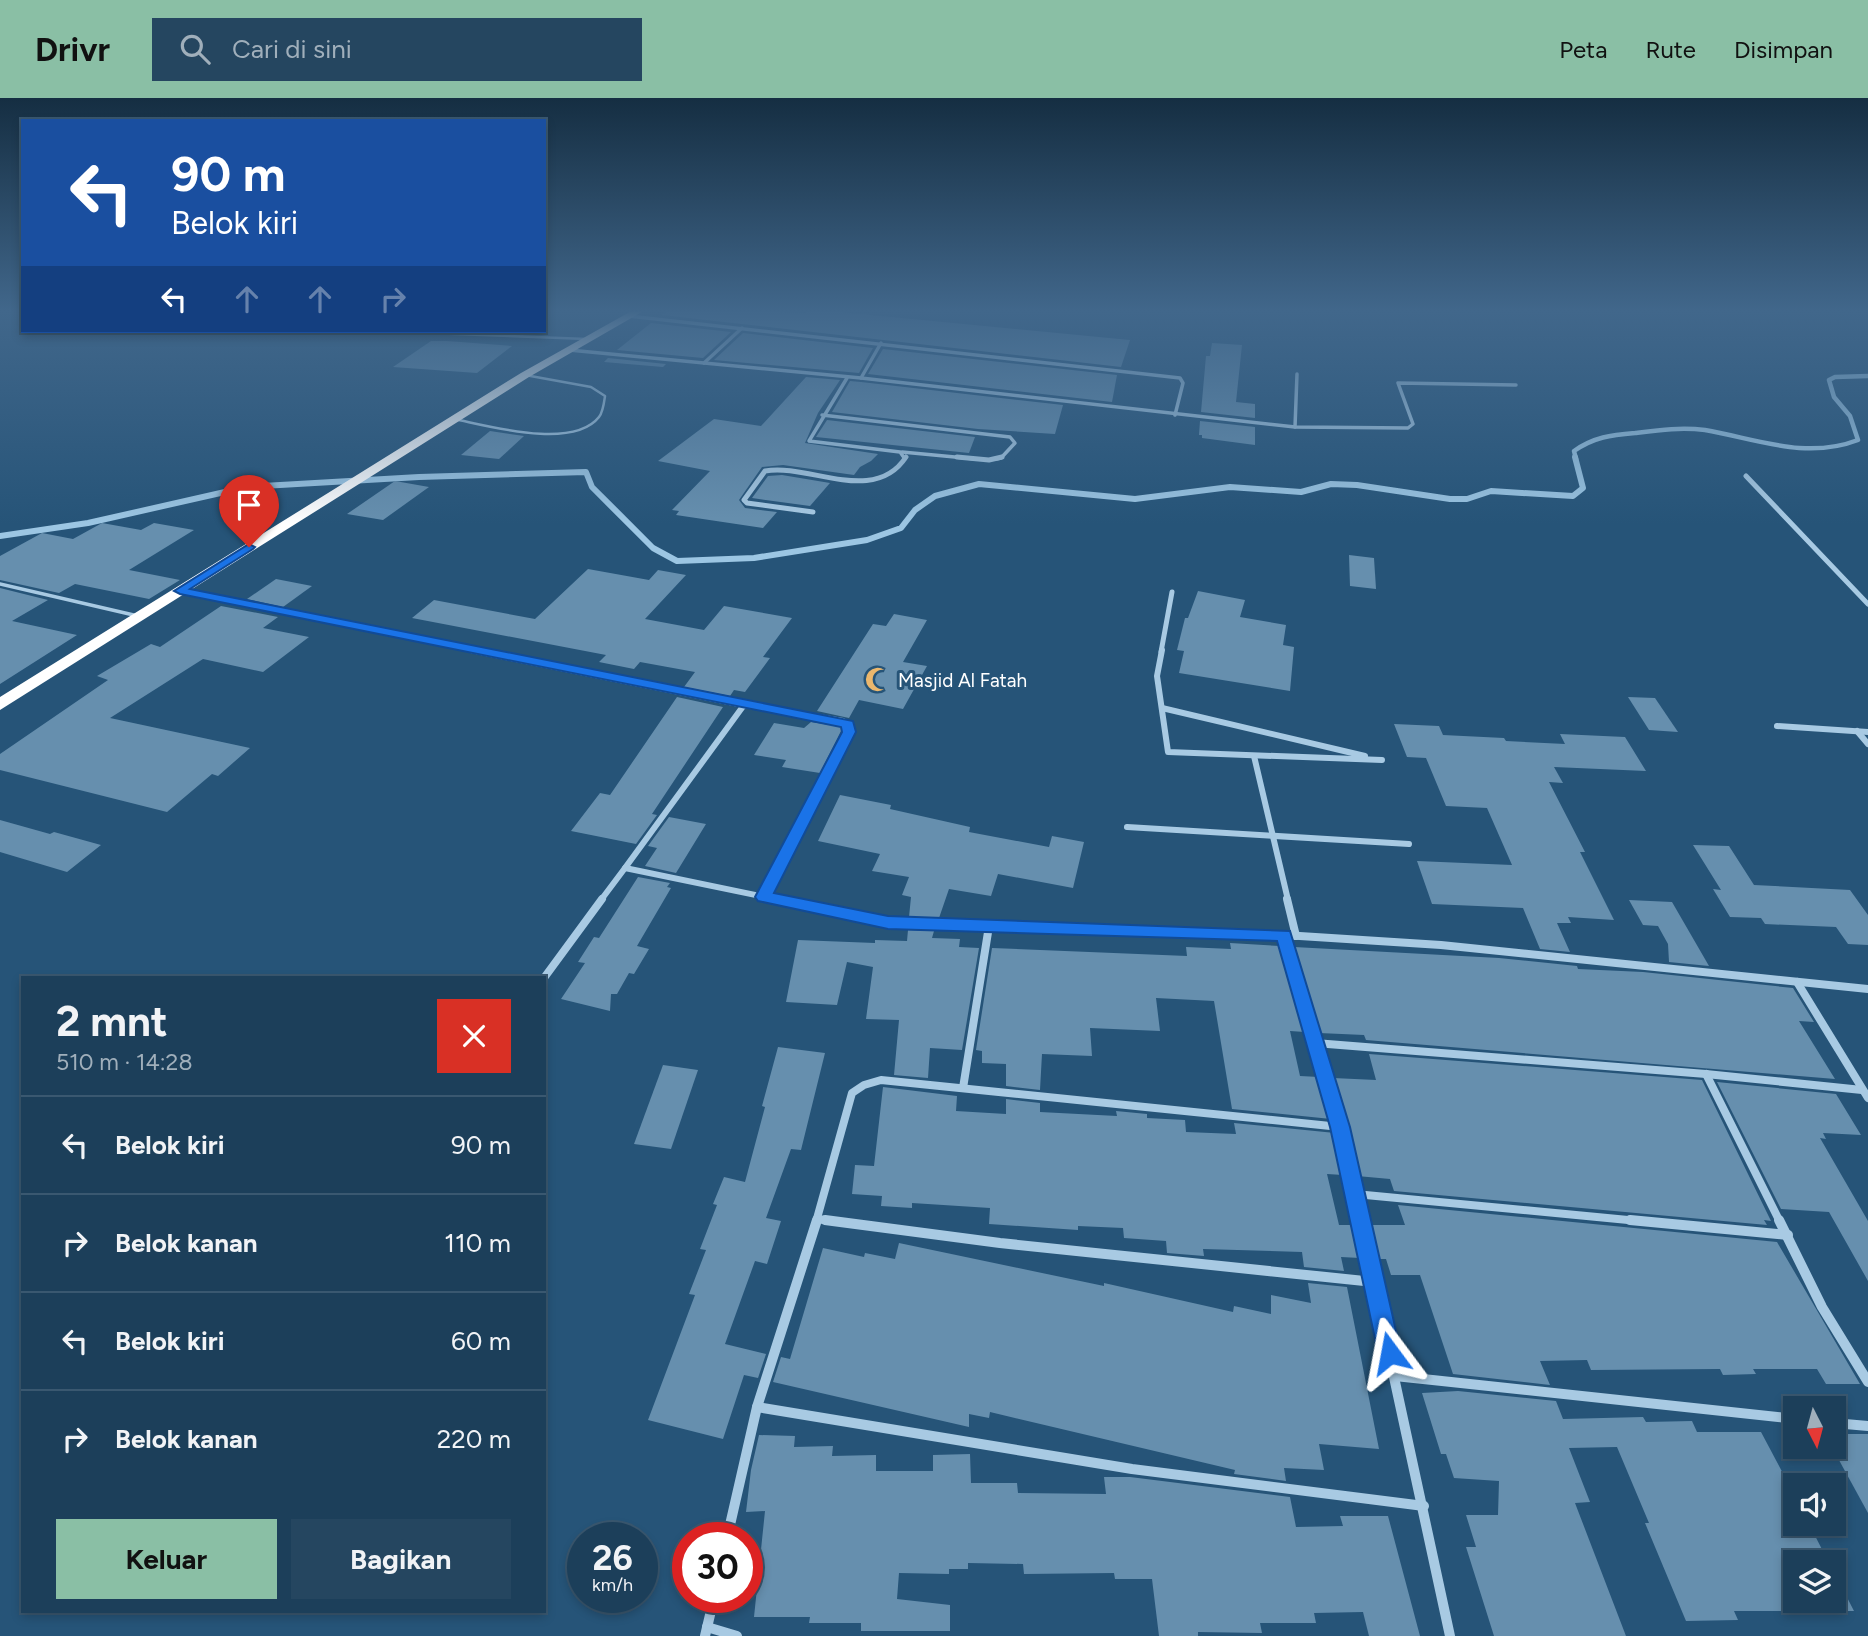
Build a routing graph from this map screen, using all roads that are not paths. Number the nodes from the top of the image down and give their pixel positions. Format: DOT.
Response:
graph roads {
  1 [pos="516,381"];
  2 [pos="557,381"];
  3 [pos="845,381"];
  4 [pos="885,381"];
  5 [pos="1182,381"];
  6 [pos="1297,381"];
  7 [pos="1516,385"];
  8 [pos="822,415"];
  9 [pos="1175,415"];
  10 [pos="454,419"];
  11 [pos="1295,427"];
  12 [pos="900,452"];
  13 [pos="1746,476"];
  14 [pos="813,512"];
  15 [pos="0,584"];
  16 [pos="180,591"];
  17 [pos="1172,592"];
  18 [pos="1868,604"];
  19 [pos="141,617"];
  20 [pos="0,705"];
  21 [pos="744,705"];
  22 [pos="1162,708"];
  23 [pos="1777,726"];
  24 [pos="1857,731"];
  25 [pos="1868,732"];
  26 [pos="1868,744"];
  27 [pos="1254,756"];
  28 [pos="1126,827"];
  29 [pos="1272,835"];
  30 [pos="1409,844"];
  31 [pos="625,868"];
  32 [pos="764,897"];
  33 [pos="989,926"];
  34 [pos="1284,935"];
  35 [pos="1296,936"];
  36 [pos="545,976"];
  37 [pos="1797,982"];
  38 [pos="1868,989"];
  39 [pos="1315,1044"];
  40 [pos="1706,1074"];
  41 [pos="963,1087"];
  42 [pos="1862,1090"];
  43 [pos="1868,1098"];
  44 [pos="1340,1127"];
  45 [pos="1355,1194"];
  46 [pos="817,1219"];
  47 [pos="1788,1235"];
  48 [pos="1374,1282"];
  49 [pos="1395,1376"];
  50 [pos="1868,1382"];
  51 [pos="757,1407"];
  52 [pos="1783,1418"];
  53 [pos="1846,1424"];
  54 [pos="1868,1426"];
  55 [pos="1424,1506"];
  56 [pos="731,1522"];
  57 [pos="710,1613"];
  58 [pos="706,1632"];
  59 [pos="737,1636"];
  60 [pos="1450,1636"];
  1 -- 10 [label="highway"];
  2 -- 10 [label="lane"];
  3 -- 8 [label="street"];
  4 -- 9 [label="street"];
  5 -- 9 [label="street"];
  6 -- 11 [label="street"];
  7 -- 11 [label="street"];
  8 -- 12 [label="street"];
  8 -- 12 [label="street"];
  9 -- 11 [label="street"];
  10 -- 16 [label="highway"];
  12 -- 14 [label="street"];
  13 -- 18 [label="street"];
  15 -- 19 [label="lane"];
  16 -- 19 [label="highway"];
  16 -- 21 [label="street"];
  17 -- 22 [label="street"];
  19 -- 20 [label="highway"];
  21 -- 31 [label="street"];
  21 -- 32 [label="street"];
  22 -- 27 [label="street"];
  22 -- 27 [label="street"];
  23 -- 24 [label="street"];
  24 -- 25 [label="street"];
  24 -- 26 [label="street"];
  27 -- 29 [label="street"];
  28 -- 29 [label="street"];
  29 -- 30 [label="street"];
  29 -- 35 [label="street"];
  31 -- 32 [label="street"];
  31 -- 36 [label="street"];
  32 -- 33 [label="street"];
  33 -- 34 [label="street"];
  33 -- 41 [label="street"];
  34 -- 35 [label="street"];
  34 -- 39 [label="street"];
  35 -- 37 [label="street"];
  37 -- 38 [label="street"];
  37 -- 42 [label="street"];
  39 -- 40 [label="street"];
  39 -- 44 [label="street"];
  40 -- 42 [label="street"];
  40 -- 47 [label="street"];
  41 -- 44 [label="street"];
  41 -- 46 [label="street"];
  42 -- 43 [label="street"];
  44 -- 45 [label="street"];
  45 -- 47 [label="street"];
  45 -- 48 [label="street"];
  46 -- 48 [label="street"];
  46 -- 51 [label="street"];
  47 -- 50 [label="street"];
  48 -- 49 [label="street"];
  49 -- 52 [label="street"];
  49 -- 55 [label="street"];
  51 -- 55 [label="street"];
  51 -- 56 [label="street"];
  53 -- 54 [label="street"];
  55 -- 60 [label="street"];
  57 -- 58 [label="street"];
  58 -- 59 [label="street"];
}
